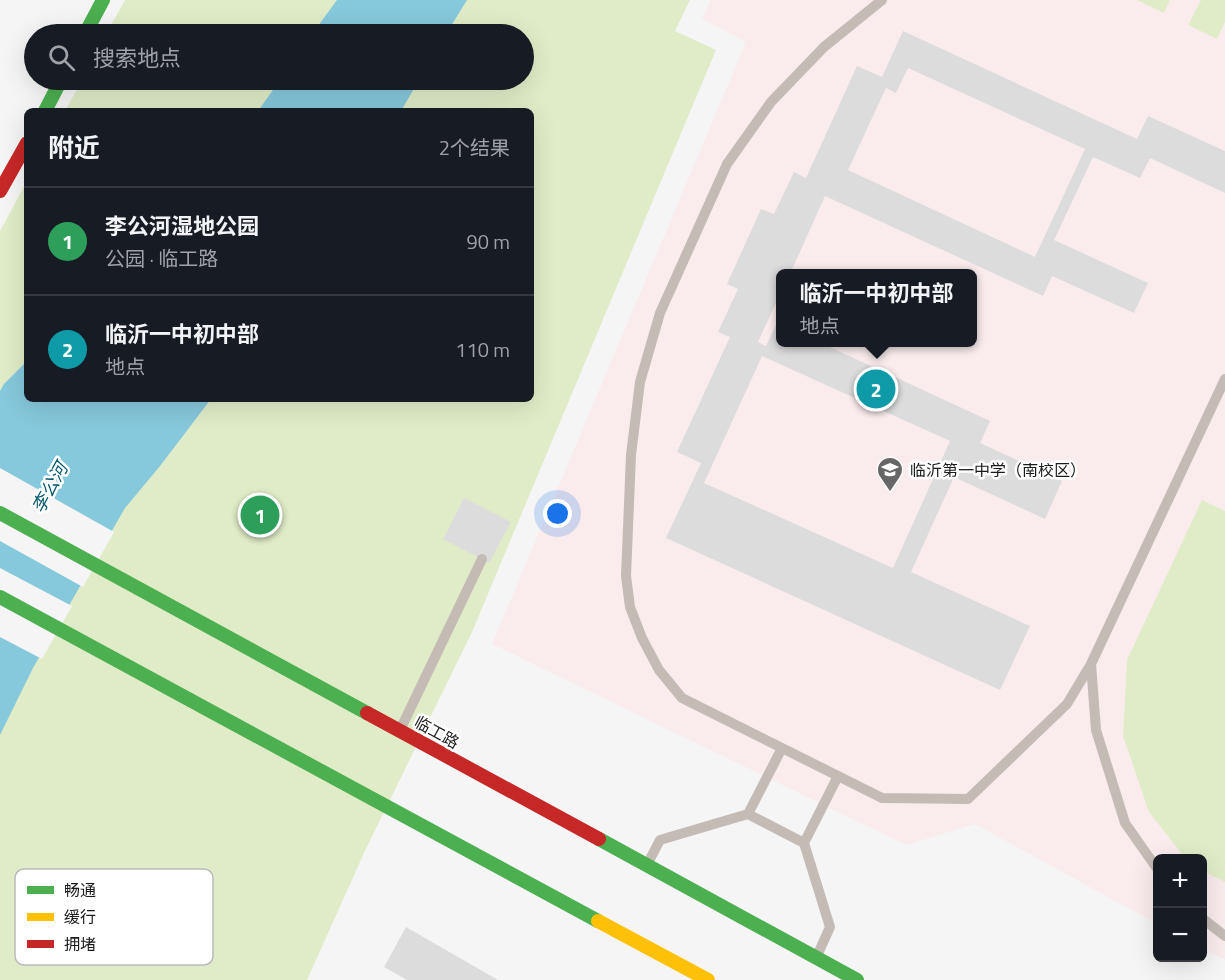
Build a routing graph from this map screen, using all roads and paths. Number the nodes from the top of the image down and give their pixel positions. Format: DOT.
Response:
graph roads {
  1 [pos="103,0"];
  2 [pos="882,0"];
  3 [pos="90,24"];
  4 [pos="56,90"];
  5 [pos="47,108"];
  6 [pos="24,148"];
  7 [pos="0,191"];
  8 [pos="1225,379"];
  9 [pos="0,513"];
  10 [pos="482,559"];
  11 [pos="0,597"];
  12 [pos="1091,664"];
  13 [pos="400,731"];
  14 [pos="782,748"];
  15 [pos="838,776"];
  16 [pos="748,814"];
  17 [pos="804,843"];
  18 [pos="1153,863"];
  19 [pos="646,865"];
  20 [pos="1207,921"];
  21 [pos="1225,936"];
  22 [pos="816,957"];
  23 [pos="708,980"];
  24 [pos="857,980"];
  1 -- 3 [label="main road"];
  2 -- 14 [label="lane"];
  4 -- 5 [label="main road"];
  6 -- 7 [label="main road"];
  8 -- 12 [label="lane"];
  9 -- 13 [label="main road, 临工路"];
  10 -- 13 [label="lane"];
  11 -- 23 [label="main road"];
  12 -- 15 [label="lane"];
  12 -- 18 [label="lane"];
  13 -- 19 [label="main road, 临工路"];
  14 -- 15 [label="lane"];
  14 -- 16 [label="lane"];
  15 -- 17 [label="lane"];
  16 -- 17 [label="lane"];
  16 -- 19 [label="lane"];
  17 -- 22 [label="lane"];
  19 -- 22 [label="main road, 临工路"];
  20 -- 21 [label="lane"];
  22 -- 24 [label="main road, 临工路"];
}
